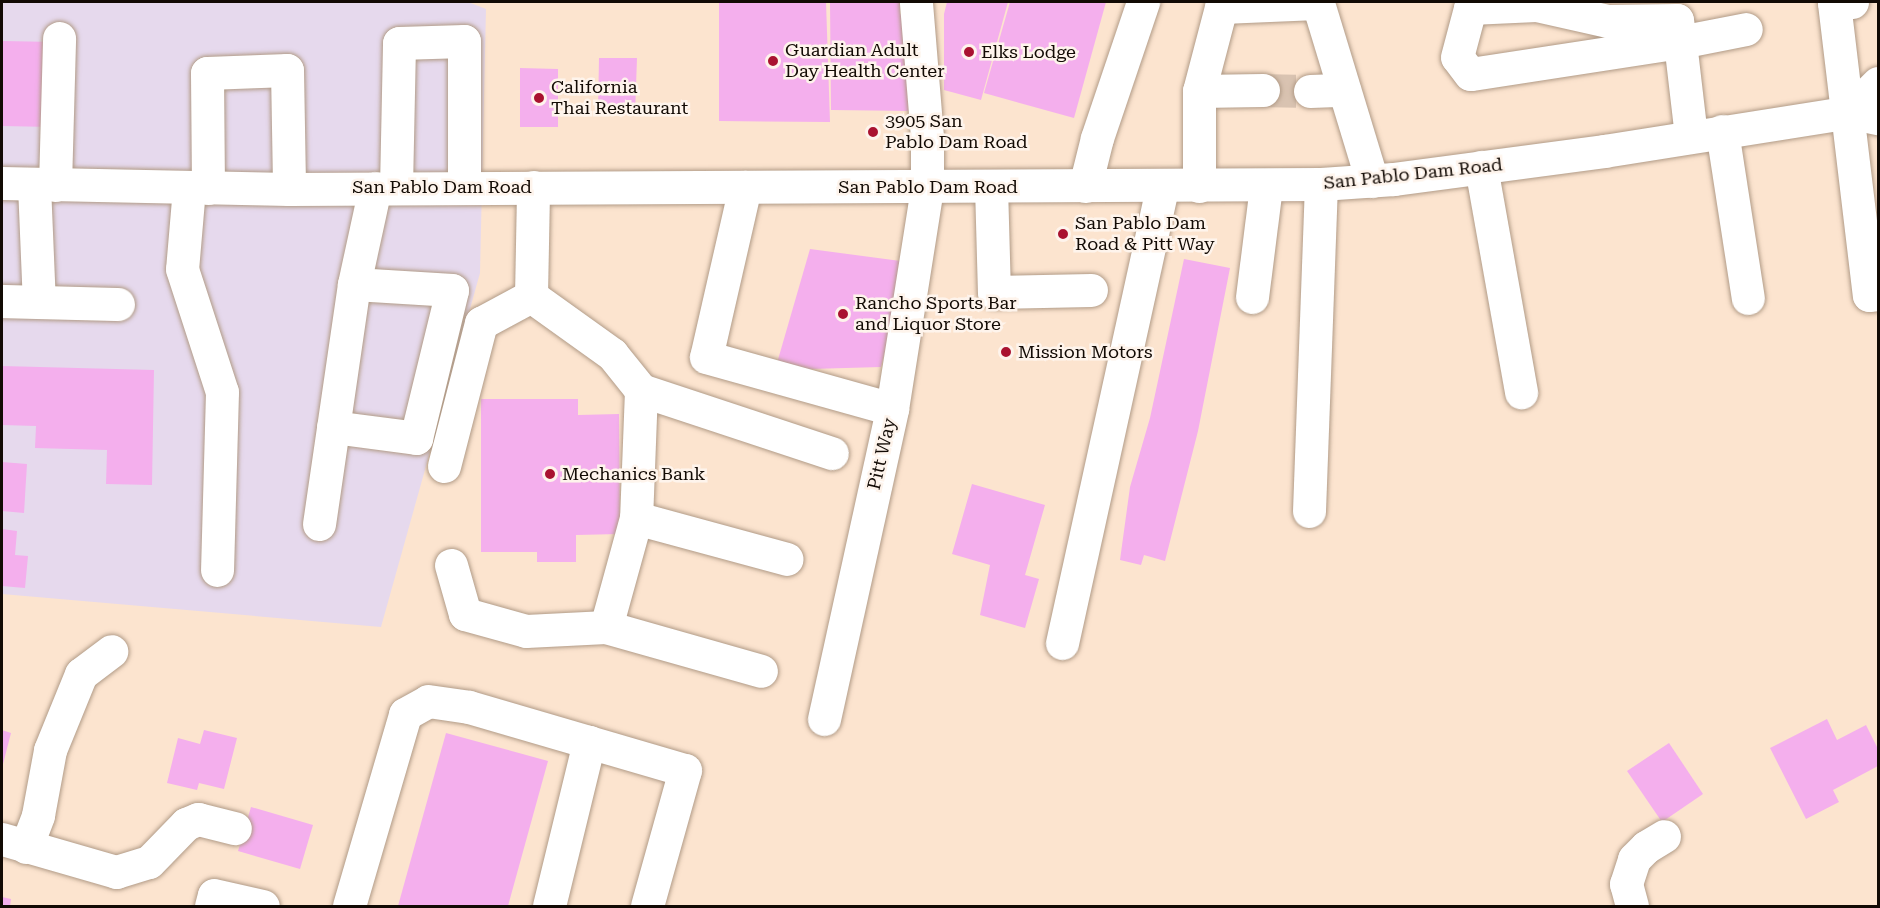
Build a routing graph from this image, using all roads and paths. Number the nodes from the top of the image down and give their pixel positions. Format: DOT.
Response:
graph roads {
  1 [pos="916,2"];
  2 [pos="1143,2"];
  3 [pos="1852,2"];
  4 [pos="1746,29"];
  5 [pos="59,38"];
  6 [pos="1680,42"];
  7 [pos="1878,83"];
  8 [pos="1263,90"];
  9 [pos="1344,90"];
  10 [pos="1199,91"];
  11 [pos="1310,91"];
  12 [pos="1864,115"];
  13 [pos="1707,134"];
  14 [pos="1481,167"];
  15 [pos="1372,181"];
  16 [pos="2,183"];
  17 [pos="1322,184"];
  18 [pos="44,185"];
  19 [pos="991,186"];
  20 [pos="1085,186"];
  21 [pos="1199,186"];
  22 [pos="1266,186"];
  23 [pos="464,187"];
  24 [pos="533,187"];
  25 [pos="745,187"];
  26 [pos="927,187"];
  27 [pos="1162,187"];
  28 [pos="198,188"];
  29 [pos="386,188"];
  30 [pos="289,189"];
  31 [pos="354,284"];
  32 [pos="1091,290"];
  33 [pos="1878,294"];
  34 [pos="531,296"];
  35 [pos="1252,297"];
  36 [pos="1748,298"];
  37 [pos="2,301"];
  38 [pos="39,302"];
  39 [pos="118,304"];
  40 [pos="641,390"];
  41 [pos="1521,393"];
  42 [pos="892,409"];
  43 [pos="333,426"];
  44 [pos="832,453"];
  45 [pos="444,466"];
  46 [pos="1308,511"];
  47 [pos="636,518"];
  48 [pos="319,525"];
  49 [pos="787,559"];
  50 [pos="451,565"];
  51 [pos="217,570"];
  52 [pos="606,627"];
  53 [pos="1062,643"];
  54 [pos="111,651"];
  55 [pos="761,671"];
  56 [pos="824,719"];
  57 [pos="589,742"];
  58 [pos="235,828"];
  59 [pos="1664,836"];
  60 [pos="14,843"];
  61 [pos="211,906"];
  62 [pos="263,906"];
  63 [pos="349,906"];
  64 [pos="549,906"];
  65 [pos="647,906"];
  66 [pos="1632,906"];
  1 -- 26 [label="main road, Pitt Way"];
  2 -- 20 [label="main road"];
  3 -- 12 [label="main road"];
  4 -- 6 [label="main road"];
  5 -- 18 [label="main road"];
  6 -- 6 [label="main road"];
  6 -- 13 [label="main road"];
  7 -- 12 [label="main road"];
  8 -- 10 [label="main road"];
  9 -- 10 [label="main road"];
  9 -- 11 [label="main road"];
  9 -- 15 [label="main road"];
  10 -- 21 [label="main road"];
  12 -- 13 [label="main road, San Pablo Dam Road"];
  12 -- 33 [label="main road"];
  13 -- 14 [label="main road, San Pablo Dam Road"];
  13 -- 36 [label="main road"];
  14 -- 15 [label="main road, San Pablo Dam Road"];
  14 -- 41 [label="main road"];
  15 -- 17 [label="main road, San Pablo Dam Road"];
  16 -- 18 [label="main road, San Pablo Dam Road"];
  17 -- 22 [label="main road, San Pablo Dam Road"];
  17 -- 46 [label="main road"];
  18 -- 28 [label="main road, San Pablo Dam Road"];
  18 -- 38 [label="main road"];
  19 -- 20 [label="main road, San Pablo Dam Road"];
  19 -- 26 [label="main road, San Pablo Dam Road"];
  19 -- 32 [label="main road"];
  20 -- 27 [label="main road, San Pablo Dam Road"];
  21 -- 22 [label="main road, San Pablo Dam Road"];
  21 -- 27 [label="main road, San Pablo Dam Road"];
  22 -- 35 [label="main road"];
  23 -- 24 [label="main road, San Pablo Dam Road"];
  23 -- 29 [label="main road, San Pablo Dam Road"];
  23 -- 29 [label="main road"];
  24 -- 25 [label="main road, San Pablo Dam Road"];
  24 -- 34 [label="main road"];
  25 -- 26 [label="main road, San Pablo Dam Road"];
  25 -- 42 [label="main road"];
  26 -- 42 [label="main road, Pitt Way"];
  27 -- 53 [label="main road"];
  28 -- 30 [label="main road, San Pablo Dam Road"];
  28 -- 30 [label="main road"];
  28 -- 51 [label="main road"];
  29 -- 30 [label="main road, San Pablo Dam Road"];
  29 -- 31 [label="main road"];
  31 -- 43 [label="main road"];
  31 -- 43 [label="main road"];
  34 -- 40 [label="main road"];
  34 -- 45 [label="main road"];
  37 -- 38 [label="main road"];
  38 -- 39 [label="main road"];
  40 -- 44 [label="main road"];
  40 -- 47 [label="main road"];
  42 -- 56 [label="main road, Pitt Way"];
  43 -- 48 [label="main road"];
  47 -- 49 [label="main road"];
  47 -- 52 [label="main road"];
  50 -- 52 [label="main road"];
  52 -- 55 [label="main road"];
  54 -- 60 [label="main road"];
  57 -- 63 [label="main road"];
  57 -- 64 [label="main road"];
  57 -- 65 [label="main road"];
  58 -- 60 [label="main road"];
  59 -- 66 [label="main road"];
  61 -- 62 [label="main road"];
}
